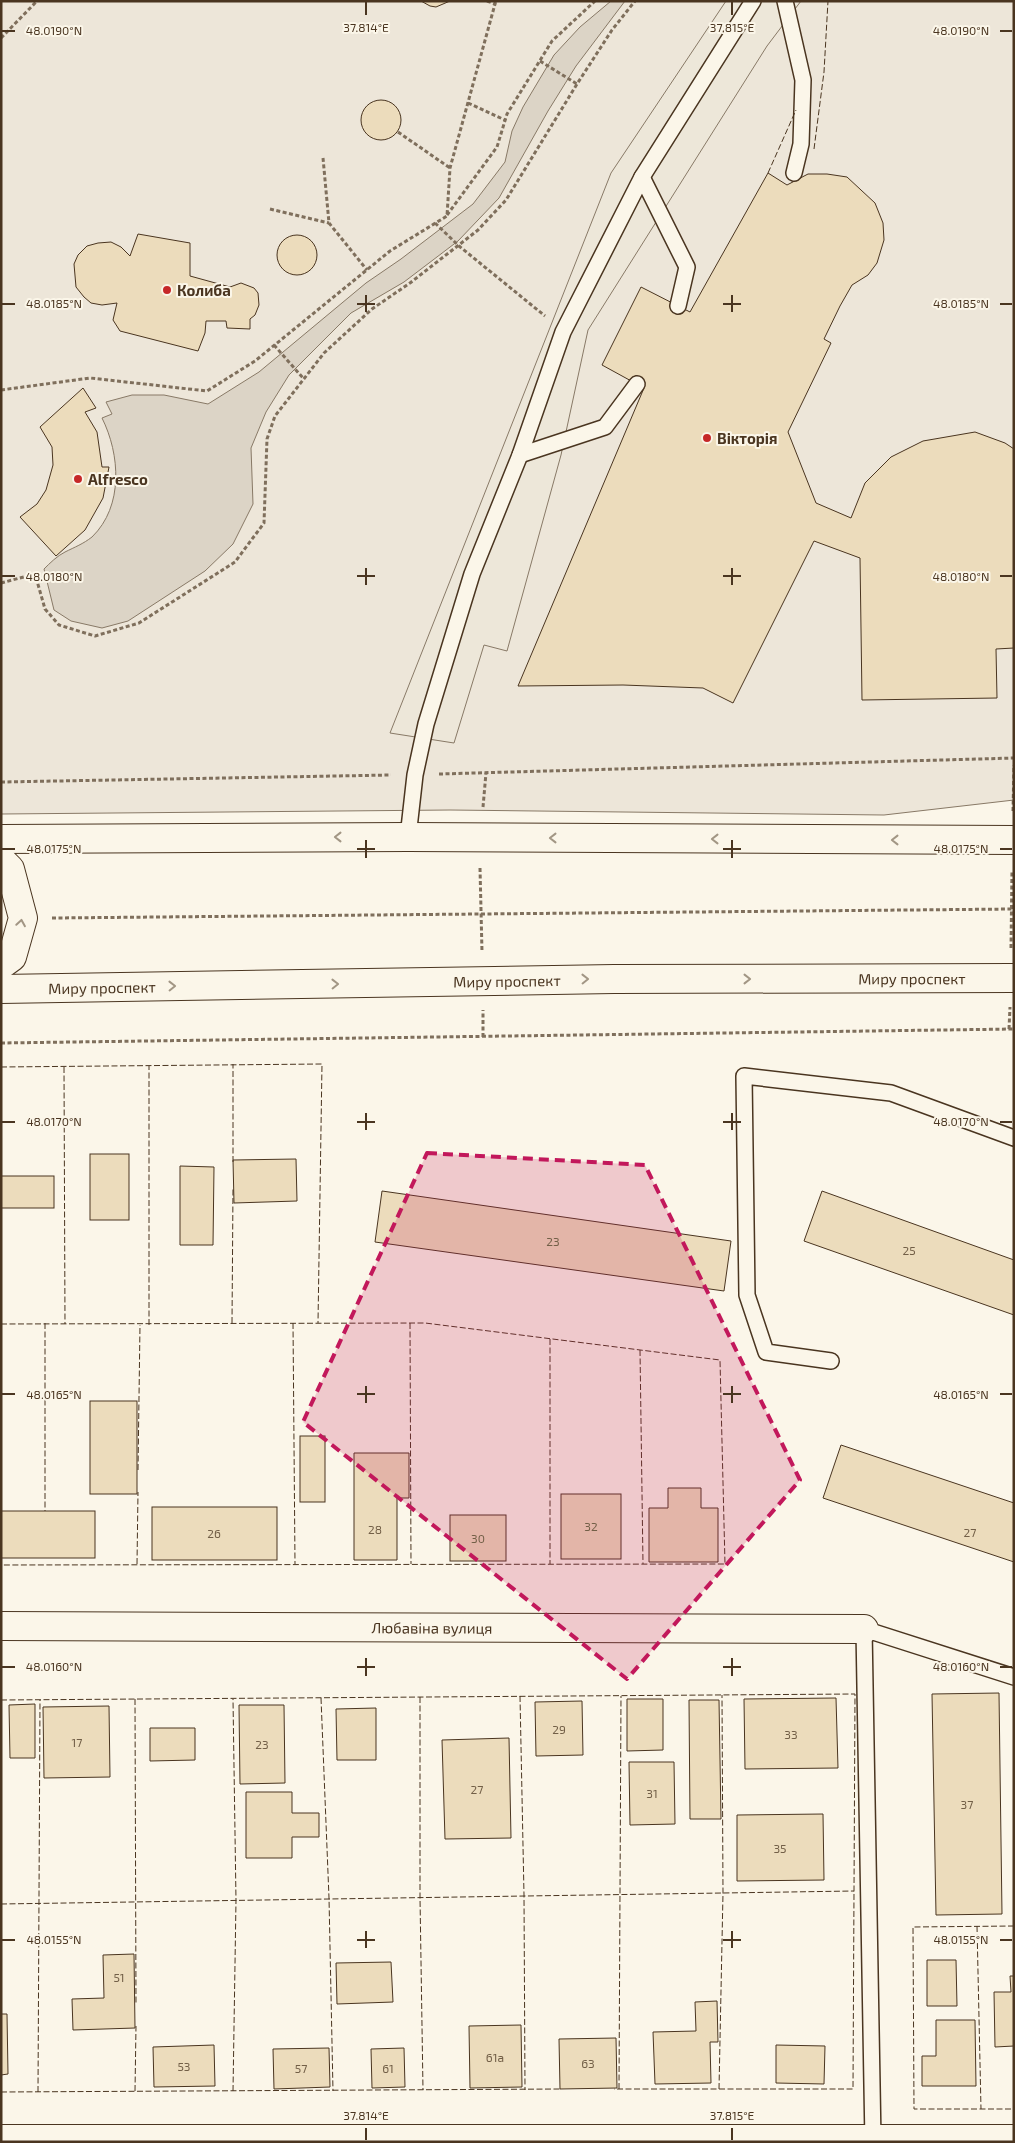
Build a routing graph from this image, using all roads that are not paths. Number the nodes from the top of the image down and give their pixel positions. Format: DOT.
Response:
graph roads {
  1 [pos="753,1"];
  2 [pos="785,1"];
  3 [pos="794,173"];
  4 [pos="642,177"];
  5 [pos="678,306"];
  6 [pos="637,384"];
  7 [pos="520,455"];
  8 [pos="408,837"];
  9 [pos="1,839"];
  10 [pos="1013,840"];
  11 [pos="1,860"];
  12 [pos="1,965"];
  13 [pos="1012,978"];
  14 [pos="1,989"];
  15 [pos="1014,1138"];
  16 [pos="830,1360"];
  17 [pos="1,1626"];
  18 [pos="864,1629"];
  19 [pos="1014,1677"];
  20 [pos="1,2139"];
  21 [pos="1014,2139"];
  22 [pos="873,2140"];
  1 -- 4 [label="lane"];
  2 -- 3 [label="lane"];
  4 -- 5 [label="lane"];
  4 -- 7 [label="lane"];
  6 -- 7 [label="lane"];
  7 -- 8 [label="lane"];
  8 -- 9 [label="main road, one-way"];
  10 -- 8 [label="main road, one-way"];
  12 -- 11 [label="main road, one-way"];
  14 -- 13 [label="main road, Миру проспект, one-way"];
  15 -- 16 [label="lane"];
  17 -- 18 [label="main road, Любавіна вулиця"];
  18 -- 19 [label="lane"];
  18 -- 22 [label="lane"];
  20 -- 22 [label="main road"];
  21 -- 22 [label="main road"];
}
